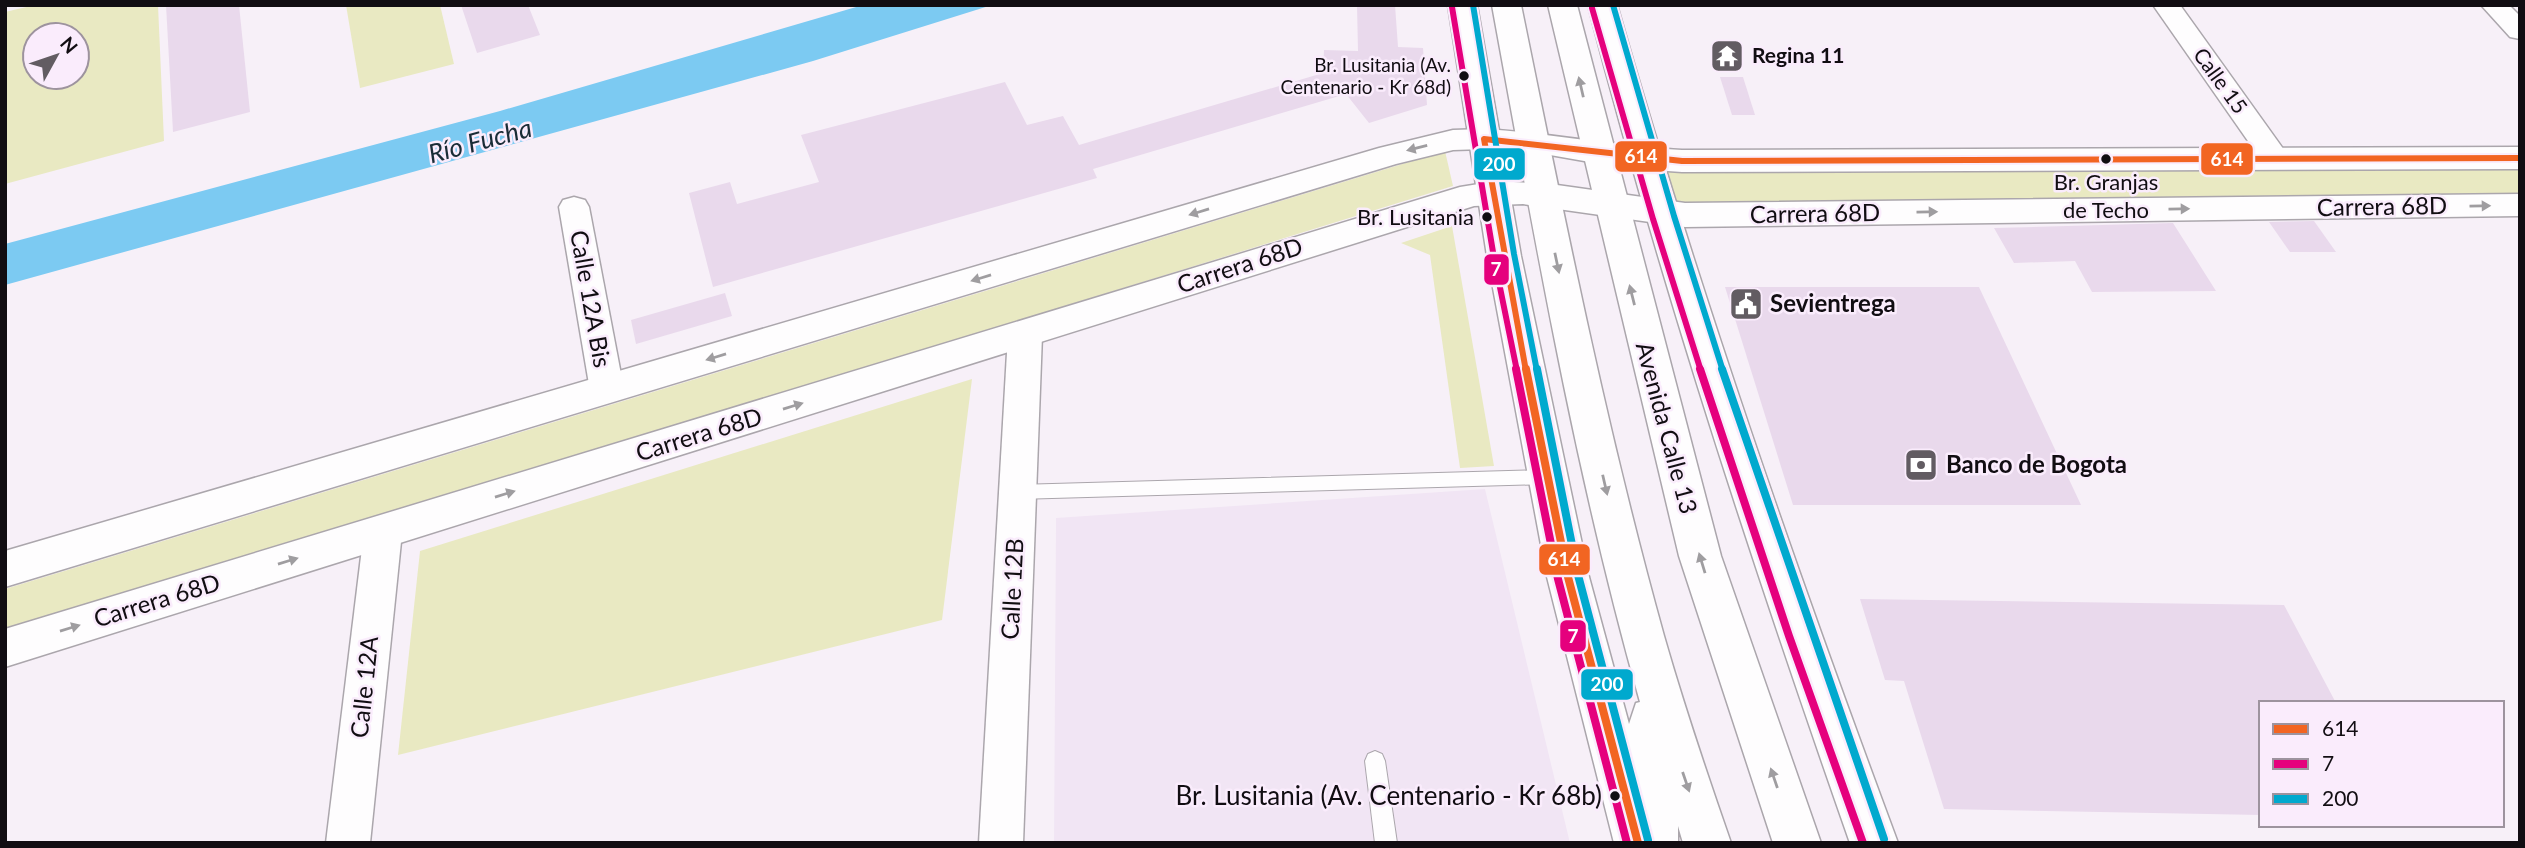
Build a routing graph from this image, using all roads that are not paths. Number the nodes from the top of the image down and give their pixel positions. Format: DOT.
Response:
graph roads {
  1 [pos="1462,5"];
  2 [pos="1506,5"];
  3 [pos="1562,5"];
  4 [pos="1602,5"];
  5 [pos="2166,5"];
  6 [pos="2494,5"];
  7 [pos="2520,31"];
  8 [pos="1484,139"];
  9 [pos="1533,142"];
  10 [pos="1597,153"];
  11 [pos="2274,157"];
  12 [pos="2520,158"];
  13 [pos="1646,159"];
  14 [pos="1493,192"];
  15 [pos="1544,196"];
  16 [pos="2520,205"];
  17 [pos="574,207"];
  18 [pos="1611,207"];
  19 [pos="1663,214"];
  20 [pos="1025,335"];
  21 [pos="607,390"];
  22 [pos="1547,477"];
  23 [pos="1017,492"];
  24 [pos="383,532"];
  25 [pos="5,569"];
  26 [pos="5,648"];
  27 [pos="1651,670"];
  28 [pos="1374,761"];
  29 [pos="348,843"];
  30 [pos="1001,843"];
  31 [pos="1386,843"];
  32 [pos="1638,843"];
  33 [pos="1654,843"];
  34 [pos="1707,843"];
  35 [pos="1797,843"];
  36 [pos="1874,843"];
  1 -- 8 [label="main road"];
  2 -- 9 [label="main road"];
  10 -- 3 [label="main road, Avenida Calle 13, one-way"];
  4 -- 13 [label="main road"];
  5 -- 11 [label="street, Calle 15"];
  6 -- 7 [label="street"];
  8 -- 9 [label="main road, Carrera 68D"];
  8 -- 14 [label="main road"];
  8 -- 21 [label="main road, Carrera 68D, one-way"];
  9 -- 10 [label="main road, Carrera 68D"];
  9 -- 15 [label="main road"];
  10 -- 13 [label="main road, Carrera 68D"];
  10 -- 18 [label="main road, Avenida Calle 13"];
  11 -- 12 [label="main road, Carrera 68D"];
  11 -- 13 [label="main road, Carrera 68D"];
  13 -- 19 [label="main road"];
  14 -- 15 [label="main road, Carrera 68D"];
  14 -- 20 [label="main road, Carrera 68D"];
  14 -- 22 [label="main road"];
  15 -- 18 [label="main road, Carrera 68D"];
  15 -- 27 [label="main road, one-way"];
  19 -- 16 [label="main road, Carrera 68D, one-way"];
  17 -- 21 [label="street, Calle 12A Bis"];
  18 -- 19 [label="main road, Carrera 68D"];
  35 -- 18 [label="main road, Avenida Calle 13, one-way"];
  19 -- 36 [label="main road"];
  20 -- 23 [label="street, Calle 12B"];
  24 -- 20 [label="main road, Carrera 68D, one-way"];
  21 -- 25 [label="main road, Carrera 68D"];
  22 -- 23 [label="lane"];
  22 -- 32 [label="main road"];
  23 -- 30 [label="street, Calle 12B"];
  26 -- 24 [label="main road, Carrera 68D, one-way"];
  24 -- 29 [label="street, Calle 12A"];
  27 -- 33 [label="main road"];
  27 -- 34 [label="main road, one-way"];
  28 -- 31 [label="lane"];
}
